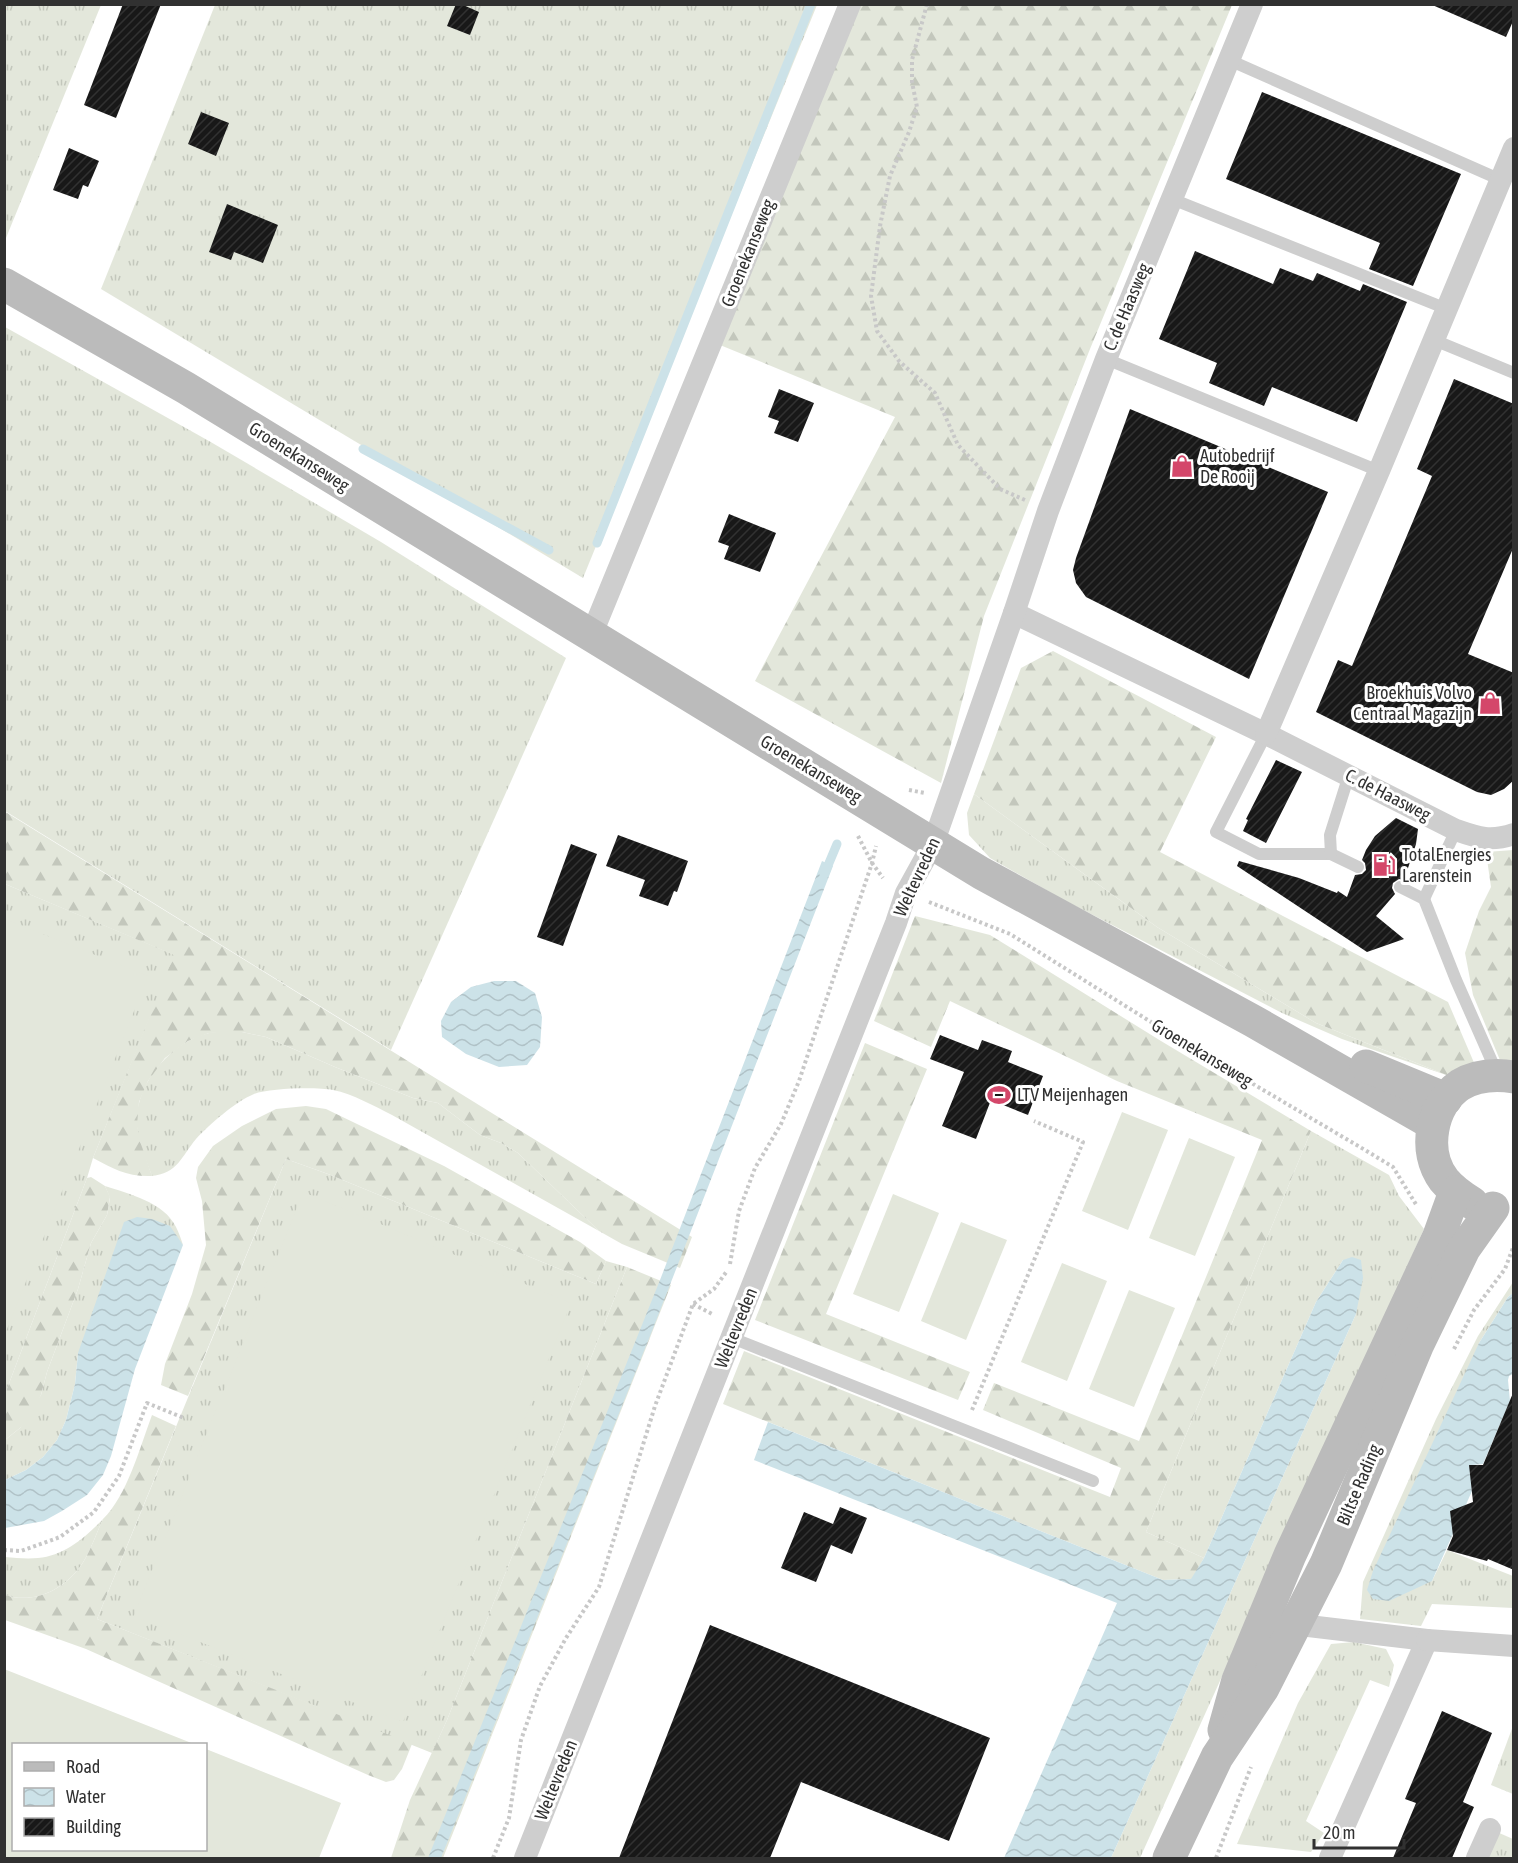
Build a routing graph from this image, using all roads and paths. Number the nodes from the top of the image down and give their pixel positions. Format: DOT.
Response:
graph roads {
  1 [pos="850,4"];
  2 [pos="927,4"];
  3 [pos="1252,4"];
  4 [pos="1228,60"];
  5 [pos="1514,148"];
  6 [pos="1501,180"];
  7 [pos="1172,200"];
  8 [pos="4,284"];
  9 [pos="1447,309"];
  10 [pos="1434,340"];
  11 [pos="1106,359"];
  12 [pos="1514,373"];
  13 [pos="1379,471"];
  14 [pos="1048,511"];
  15 [pos="1014,614"];
  16 [pos="591,636"];
  17 [pos="1266,734"];
  18 [pos="1349,775"];
  19 [pos="950,799"];
  20 [pos="1456,830"];
  21 [pos="1514,834"];
  22 [pos="933,844"];
  23 [pos="1331,854"];
  24 [pos="872,863"];
  25 [pos="1358,867"];
  26 [pos="1400,887"];
  27 [pos="906,893"];
  28 [pos="1424,899"];
  29 [pos="1505,1075"];
  30 [pos="1439,1112"];
  31 [pos="1034,1121"];
  32 [pos="1455,1192"];
  33 [pos="1503,1207"];
  34 [pos="1439,1236"];
  35 [pos="732,1338"];
  36 [pos="184,1418"];
  37 [pos="964,1430"];
  38 [pos="1093,1481"];
  39 [pos="4,1550"];
  40 [pos="1279,1622"];
  41 [pos="1427,1640"];
  42 [pos="1514,1646"];
  43 [pos="1490,1829"];
  44 [pos="493,1858"];
  45 [pos="525,1858"];
  46 [pos="1169,1858"];
  47 [pos="1330,1858"];
  48 [pos="1477,1858"];
  1 -- 16 [label="street, Groenekanseweg"];
  2 -- 14 [label="path"];
  3 -- 4 [label="street, C. de Haasweg"];
  4 -- 6 [label="lane"];
  4 -- 7 [label="street, C. de Haasweg"];
  5 -- 6 [label="street"];
  6 -- 9 [label="street"];
  7 -- 9 [label="lane"];
  7 -- 11 [label="street, C. de Haasweg"];
  8 -- 16 [label="street, Groenekanseweg"];
  9 -- 10 [label="street"];
  10 -- 12 [label="lane"];
  10 -- 13 [label="street"];
  11 -- 13 [label="lane"];
  11 -- 14 [label="street, C. de Haasweg"];
  13 -- 17 [label="street"];
  14 -- 15 [label="street, C. de Haasweg"];
  15 -- 17 [label="street, C. de Haasweg"];
  15 -- 19 [label="street, C. de Haasweg"];
  16 -- 22 [label="street, Groenekanseweg"];
  17 -- 18 [label="street, C. de Haasweg"];
  17 -- 23 [label="lane"];
  18 -- 20 [label="street, C. de Haasweg"];
  18 -- 23 [label="lane"];
  19 -- 22 [label="street, Weltevreden"];
  20 -- 21 [label="street, C. de Haasweg"];
  20 -- 28 [label="lane"];
  22 -- 27 [label="street, Weltevreden"];
  22 -- 30 [label="street, Groenekanseweg"];
  23 -- 25 [label="lane"];
  24 -- 27 [label="path, Groenekanseweg"];
  24 -- 44 [label="path, Weltevreden"];
  26 -- 28 [label="lane"];
  27 -- 34 [label="path, Groenekanseweg"];
  27 -- 35 [label="street, Weltevreden"];
  28 -- 29 [label="lane"];
  29 -- 30 [label="street"];
  30 -- 32 [label="street"];
  31 -- 37 [label="path"];
  32 -- 33 [label="street"];
  32 -- 34 [label="street, Biltse Rading"];
  33 -- 40 [label="street, Biltse Rading"];
  34 -- 40 [label="street, Biltse Rading"];
  35 -- 37 [label="lane"];
  35 -- 45 [label="street, Weltevreden"];
  36 -- 39 [label="path"];
  37 -- 38 [label="lane"];
  40 -- 41 [label="street"];
  40 -- 46 [label="street, Biltse Rading"];
  41 -- 42 [label="street"];
  41 -- 47 [label="street"];
  43 -- 48 [label="street"];
}
